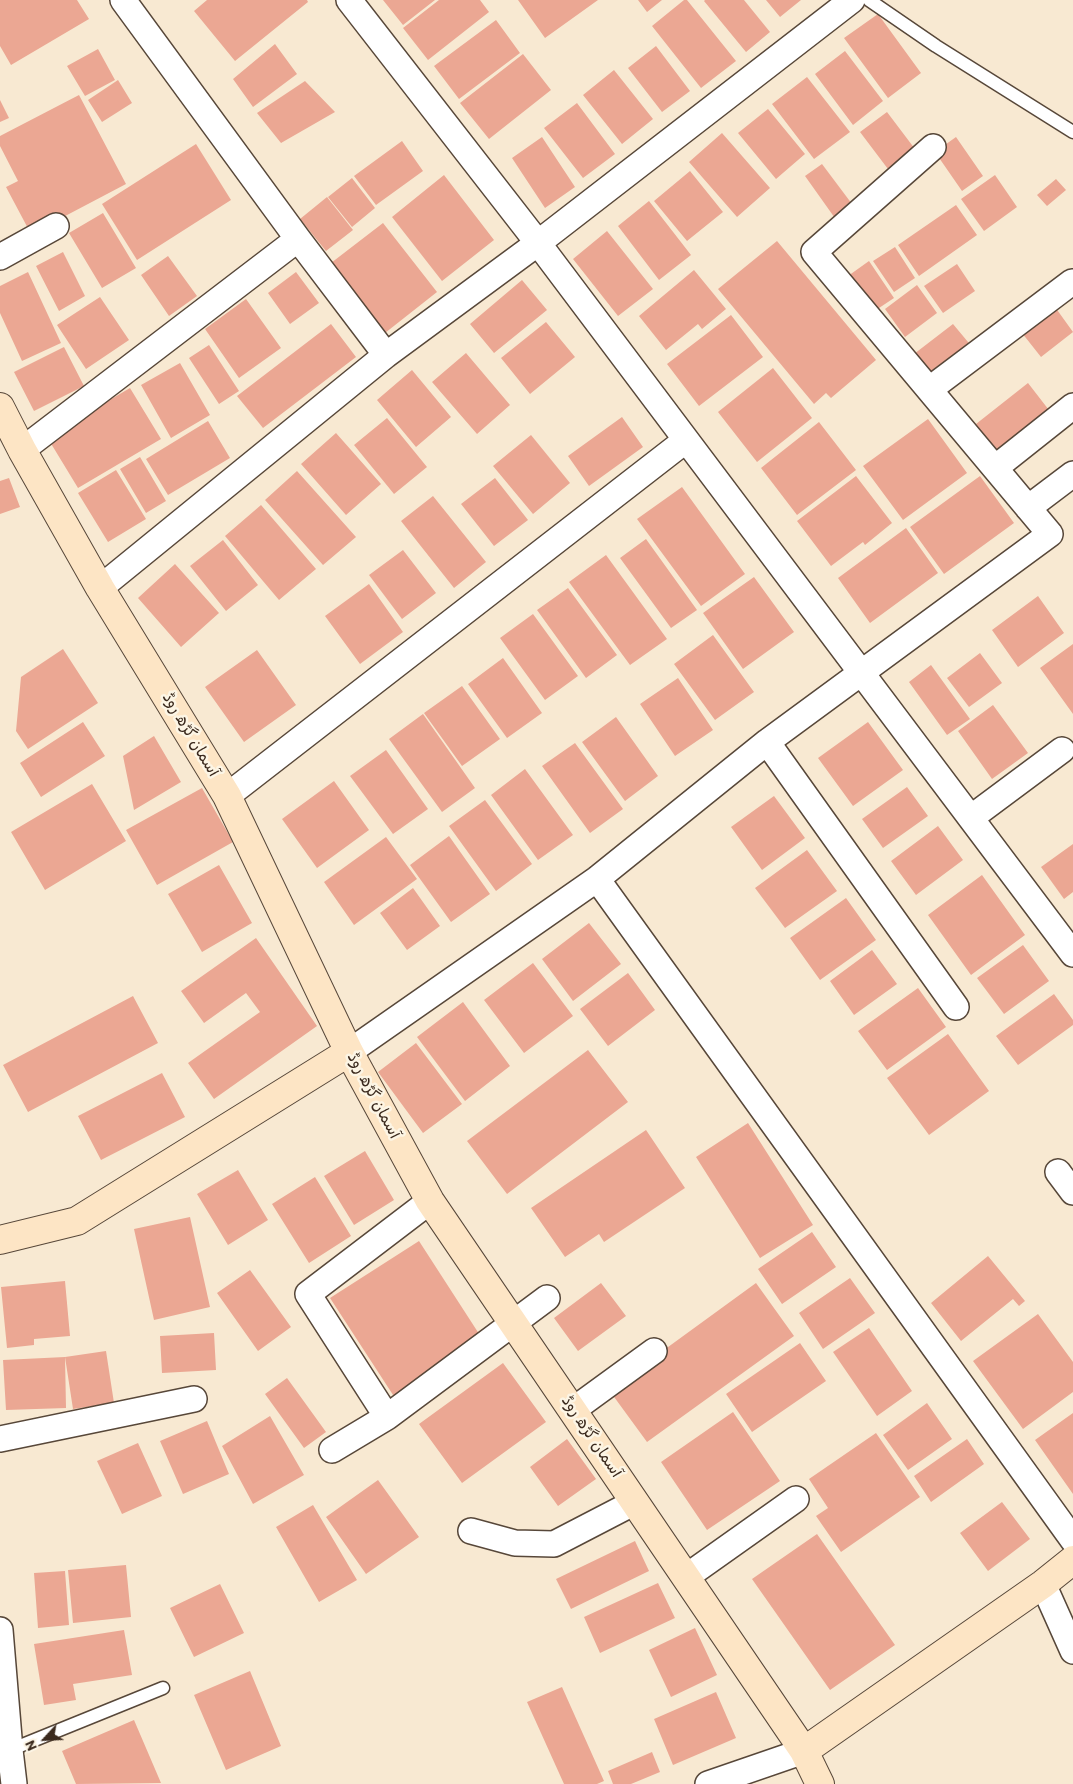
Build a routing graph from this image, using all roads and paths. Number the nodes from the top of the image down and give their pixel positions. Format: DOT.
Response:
graph roads {
  1 [pos="123,0"];
  2 [pos="349,0"];
  3 [pos="852,0"];
  4 [pos="868,0"];
  5 [pos="1073,132"];
  6 [pos="933,147"];
  7 [pos="56,226"];
  8 [pos="298,239"];
  9 [pos="538,243"];
  10 [pos="0,257"];
  11 [pos="1072,282"];
  12 [pos="386,355"];
  13 [pos="930,389"];
  14 [pos="1073,406"];
  15 [pos="0,407"];
  16 [pos="686,440"];
  17 [pos="22,450"];
  18 [pos="995,468"];
  19 [pos="1073,474"];
  20 [pos="1028,508"];
  21 [pos="100,588"];
  22 [pos="862,672"];
  23 [pos="767,742"];
  24 [pos="1062,750"];
  25 [pos="227,796"];
  26 [pos="972,818"];
  27 [pos="597,878"];
  28 [pos="1073,954"];
  29 [pos="956,1007"];
  30 [pos="349,1052"];
  31 [pos="1058,1172"];
  32 [pos="1073,1192"];
  33 [pos="430,1201"];
  34 [pos="0,1240"];
  35 [pos="547,1298"];
  36 [pos="514,1324"];
  37 [pos="654,1351"];
  38 [pos="194,1399"];
  39 [pos="573,1410"];
  40 [pos="387,1417"];
  41 [pos="0,1438"];
  42 [pos="332,1450"];
  43 [pos="796,1499"];
  44 [pos="635,1502"];
  45 [pos="471,1531"];
  46 [pos="1073,1540"];
  47 [pos="1073,1560"];
  48 [pos="686,1577"];
  49 [pos="1043,1584"];
  50 [pos="0,1630"];
  51 [pos="1073,1650"];
  52 [pos="163,1688"];
  53 [pos="10,1750"];
  54 [pos="804,1750"];
  55 [pos="14,1784"];
  56 [pos="708,1784"];
  57 [pos="820,1784"];
  1 -- 8 [label="street"];
  2 -- 9 [label="street"];
  3 -- 9 [label="street"];
  4 -- 5 [label="lane"];
  6 -- 13 [label="street"];
  7 -- 10 [label="street"];
  8 -- 12 [label="street"];
  8 -- 17 [label="street"];
  9 -- 12 [label="street"];
  9 -- 16 [label="street"];
  11 -- 13 [label="street"];
  12 -- 21 [label="street"];
  13 -- 18 [label="street"];
  14 -- 18 [label="street"];
  15 -- 17 [label="street, آسمان گڑھ روڈ"];
  16 -- 22 [label="street"];
  16 -- 25 [label="street"];
  17 -- 21 [label="street, آسمان گڑھ روڈ"];
  18 -- 20 [label="street"];
  19 -- 20 [label="street"];
  20 -- 22 [label="street"];
  21 -- 25 [label="street, آسمان گڑھ روڈ"];
  22 -- 23 [label="street"];
  22 -- 26 [label="street"];
  23 -- 27 [label="street"];
  23 -- 29 [label="street"];
  24 -- 26 [label="street"];
  25 -- 30 [label="street, آسمان گڑھ روڈ"];
  26 -- 28 [label="street"];
  27 -- 30 [label="street"];
  27 -- 46 [label="street"];
  30 -- 33 [label="street, آسمان گڑھ روڈ"];
  30 -- 34 [label="street"];
  31 -- 32 [label="street"];
  33 -- 36 [label="street, آسمان گڑھ روڈ"];
  33 -- 40 [label="street"];
  35 -- 36 [label="street"];
  36 -- 39 [label="street, آسمان گڑھ روڈ"];
  36 -- 40 [label="street"];
  37 -- 39 [label="street"];
  38 -- 41 [label="street"];
  39 -- 44 [label="street, آسمان گڑھ روڈ"];
  40 -- 42 [label="street"];
  43 -- 48 [label="street"];
  44 -- 45 [label="street"];
  44 -- 48 [label="street, آسمان گڑھ روڈ"];
  47 -- 49 [label="street"];
  48 -- 54 [label="street, آسمان گڑھ روڈ"];
  49 -- 51 [label="street"];
  49 -- 54 [label="street"];
  50 -- 53 [label="street"];
  52 -- 53 [label="lane"];
  53 -- 55 [label="street"];
  54 -- 56 [label="street"];
  54 -- 57 [label="street, آسمان گڑھ روڈ"];
}
